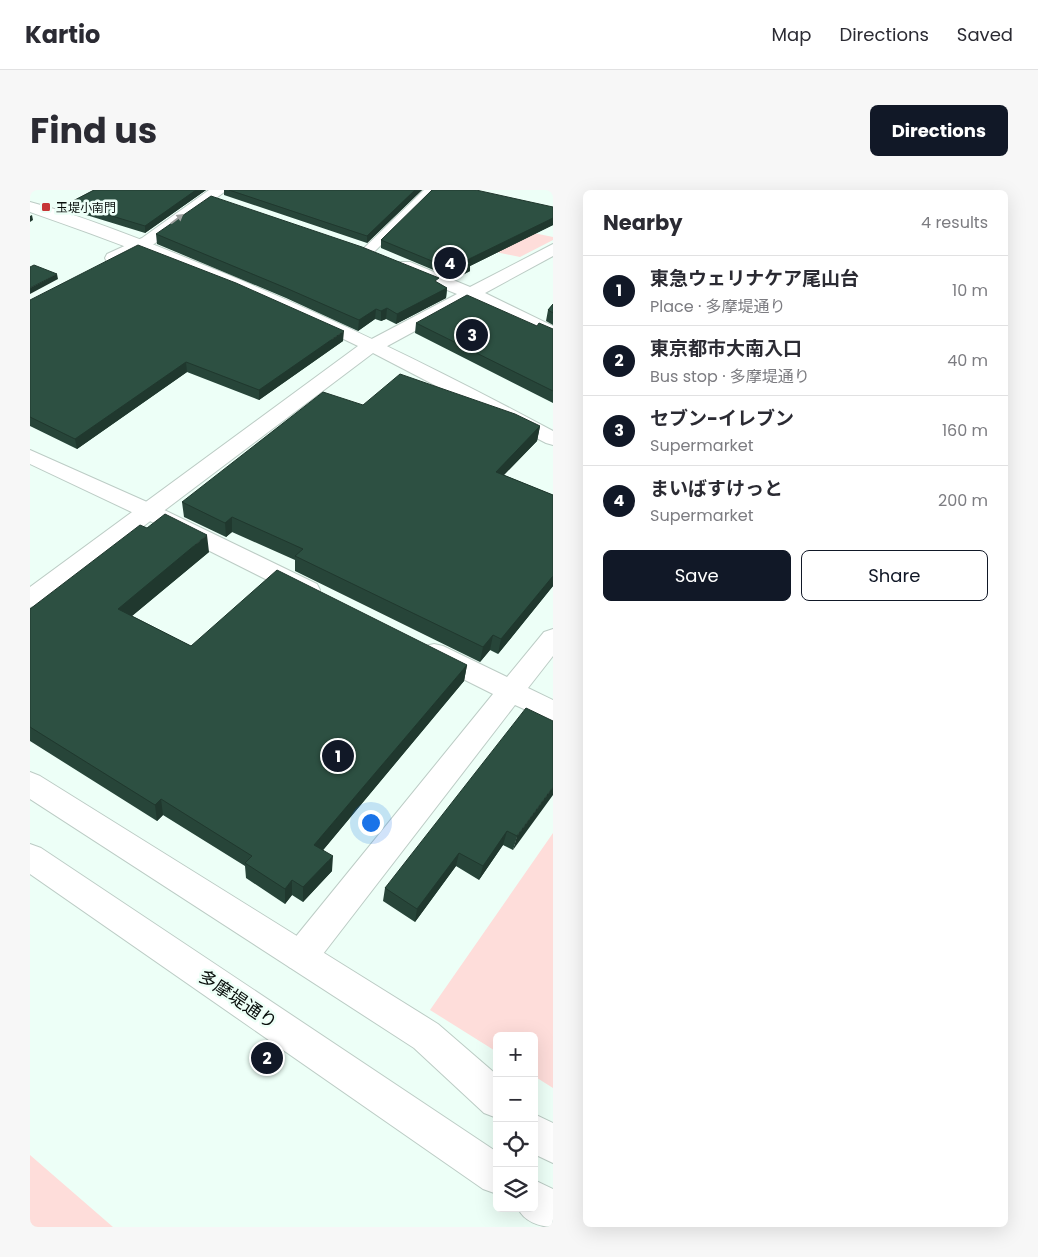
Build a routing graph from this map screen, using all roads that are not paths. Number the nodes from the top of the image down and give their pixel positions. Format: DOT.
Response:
graph roads {
  1 [pos="430,190"];
  2 [pos="219,197"];
  3 [pos="30,207"];
  4 [pos="350,245"];
  5 [pos="137,246"];
  6 [pos="553,249"];
  7 [pos="368,251"];
  8 [pos="96,268"];
  9 [pos="471,293"];
  10 [pos="553,333"];
  11 [pos="373,346"];
  12 [pos="553,439"];
  13 [pos="30,456"];
  14 [pos="148,511"];
  15 [pos="30,599"];
  16 [pos="326,599"];
  17 [pos="553,638"];
  18 [pos="415,643"];
  19 [pos="512,692"];
  20 [pos="553,712"];
  21 [pos="30,784"];
  22 [pos="30,857"];
  23 [pos="301,956"];
  24 [pos="493,1096"];
  25 [pos="538,1135"];
  26 [pos="553,1144"];
  27 [pos="493,1172"];
  28 [pos="538,1203"];
  29 [pos="553,1212"];
  1 -- 7 [label="lane"];
  5 -- 2 [label="street, one-way"];
  3 -- 5 [label="street"];
  4 -- 7 [label="street"];
  5 -- 8 [label="street"];
  5 -- 11 [label="street"];
  6 -- 9 [label="street"];
  7 -- 9 [label="street"];
  9 -- 10 [label="street"];
  9 -- 11 [label="street"];
  11 -- 12 [label="street"];
  11 -- 14 [label="street"];
  13 -- 14 [label="street"];
  14 -- 15 [label="street"];
  14 -- 16 [label="street"];
  17 -- 19 [label="street"];
  18 -- 19 [label="street"];
  19 -- 20 [label="street"];
  19 -- 23 [label="street"];
  21 -- 23 [label="street"];
  22 -- 27 [label="street, 多摩堤通り"];
  23 -- 24 [label="street"];
  25 -- 26 [label="street"];
  28 -- 29 [label="street"];
}
